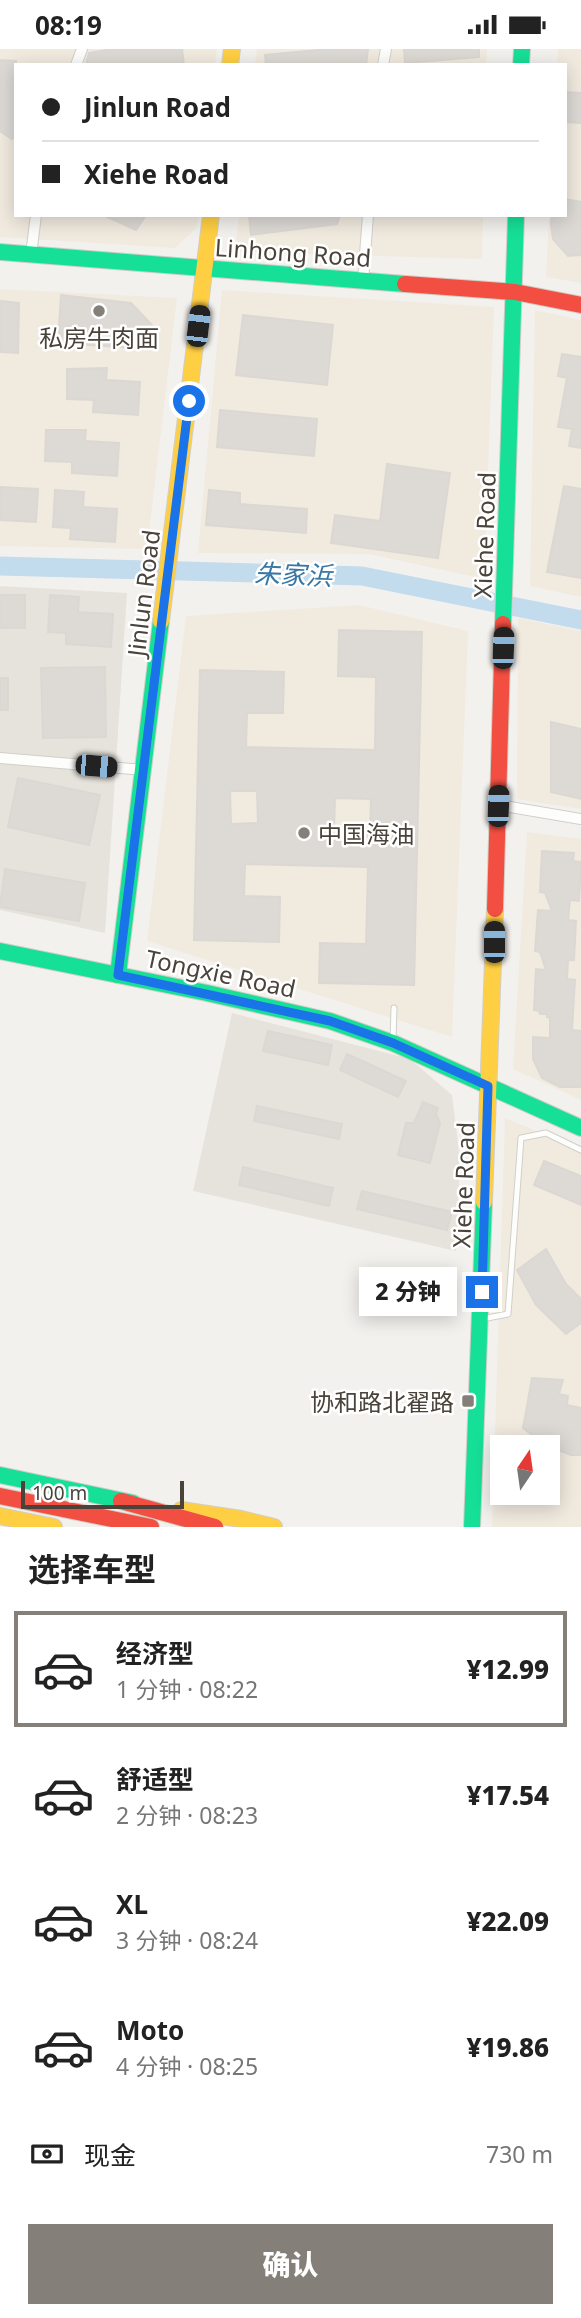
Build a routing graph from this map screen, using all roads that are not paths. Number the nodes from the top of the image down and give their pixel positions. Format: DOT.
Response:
graph roads {
  1 [pos="36,217"];
  2 [pos="211,217"];
  3 [pos="368,217"];
  4 [pos="516,217"];
  5 [pos="0,252"];
  6 [pos="31,255"];
  7 [pos="206,268"];
  8 [pos="363,281"];
  9 [pos="515,292"];
  10 [pos="581,305"];
  11 [pos="0,758"];
  12 [pos="144,770"];
  13 [pos="498,806"];
  14 [pos="581,819"];
  15 [pos="0,951"];
  16 [pos="118,975"];
  17 [pos="394,1008"];
  18 [pos="393,1043"];
  19 [pos="488,1086"];
  20 [pos="581,1128"];
  21 [pos="581,1150"];
  22 [pos="481,1320"];
  23 [pos="0,1475"];
  24 [pos="0,1496"];
  25 [pos="121,1501"];
  26 [pos="0,1516"];
  27 [pos="54,1527"];
  28 [pos="151,1527"];
  29 [pos="215,1527"];
  30 [pos="274,1527"];
  31 [pos="472,1527"];
  1 -- 6 [label="street"];
  2 -- 7 [label="main road, Jinlun Road"];
  3 -- 8 [label="street"];
  4 -- 9 [label="main road, Xiehe Road"];
  5 -- 6 [label="main road, Linhong Road"];
  6 -- 7 [label="main road, Linhong Road"];
  7 -- 8 [label="main road, Linhong Road"];
  7 -- 12 [label="main road, Jinlun Road"];
  8 -- 9 [label="main road, Linhong Road"];
  9 -- 10 [label="main road, Linhong Road"];
  9 -- 13 [label="main road, Xiehe Road"];
  11 -- 12 [label="street"];
  12 -- 16 [label="main road, Jinlun Road"];
  13 -- 14 [label="street"];
  13 -- 19 [label="main road, Xiehe Road"];
  15 -- 16 [label="main road, Tongxie Road"];
  16 -- 18 [label="main road, Tongxie Road"];
  17 -- 18 [label="lane"];
  18 -- 19 [label="main road, Tongxie Road"];
  19 -- 20 [label="main road, Tongxie Road"];
  19 -- 22 [label="main road, Xiehe Road"];
  21 -- 22 [label="lane"];
  22 -- 31 [label="main road, Xiehe Road"];
  23 -- 25 [label="main road"];
  24 -- 28 [label="main road"];
  25 -- 29 [label="main road"];
  25 -- 30 [label="main road"];
  26 -- 27 [label="main road"];
}
